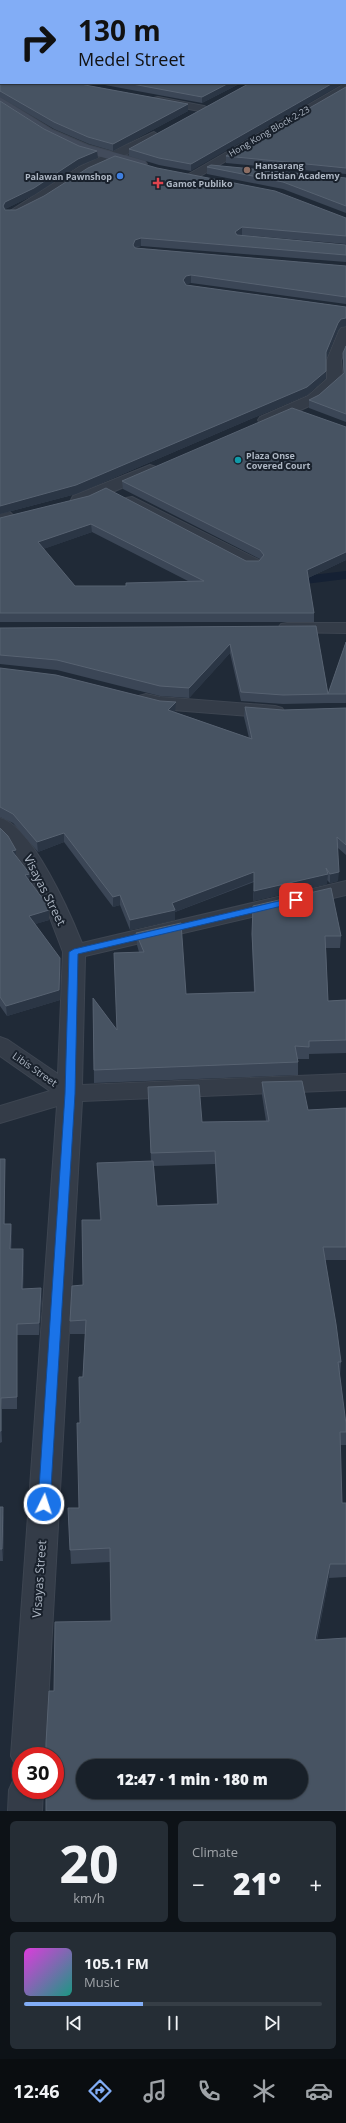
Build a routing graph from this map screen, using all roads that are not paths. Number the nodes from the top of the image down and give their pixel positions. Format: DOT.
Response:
graph roads {
  1 [pos="346,86"];
  2 [pos="143,98"];
  3 [pos="0,100"];
  4 [pos="191,116"];
  5 [pos="163,131"];
  6 [pos="114,157"];
  7 [pos="150,167"];
  8 [pos="228,169"];
  9 [pos="210,172"];
  10 [pos="187,174"];
  11 [pos="11,213"];
  12 [pos="346,331"];
  13 [pos="342,348"];
  14 [pos="293,409"];
  15 [pos="313,416"];
  16 [pos="250,427"];
  17 [pos="164,464"];
  18 [pos="106,489"];
  19 [pos="60,505"];
  20 [pos="253,564"];
  21 [pos="267,628"];
  22 [pos="346,628"];
  23 [pos="130,696"];
  24 [pos="291,712"];
  25 [pos="0,824"];
  26 [pos="344,893"];
  27 [pos="74,952"];
  28 [pos="0,1045"];
  29 [pos="346,1082"];
  30 [pos="70,1094"];
  31 [pos="0,1115"];
  32 [pos="29,1747"];
  33 [pos="26,1799"];
  34 [pos="25,1811"];
  1 -- 9 [label="street, Hong Kong Block 2-23"];
  2 -- 4 [label="street"];
  3 -- 6 [label="main road"];
  5 -- 6 [label="street"];
  6 -- 7 [label="main road"];
  6 -- 11 [label="street"];
  8 -- 9 [label="street"];
  9 -- 10 [label="main road"];
  12 -- 13 [label="street"];
  13 -- 14 [label="street"];
  14 -- 15 [label="street"];
  14 -- 16 [label="street"];
  17 -- 18 [label="street"];
  18 -- 19 [label="street"];
  18 -- 20 [label="street"];
  21 -- 22 [label="street"];
  23 -- 24 [label="street"];
  25 -- 27 [label="street, Visayas Street"];
  26 -- 27 [label="street"];
  27 -- 30 [label="street, Visayas Street"];
  28 -- 30 [label="street, Libis Street"];
  29 -- 30 [label="street"];
  30 -- 31 [label="street"];
  30 -- 32 [label="street, Visayas Street"];
  33 -- 34 [label="street"];
}
